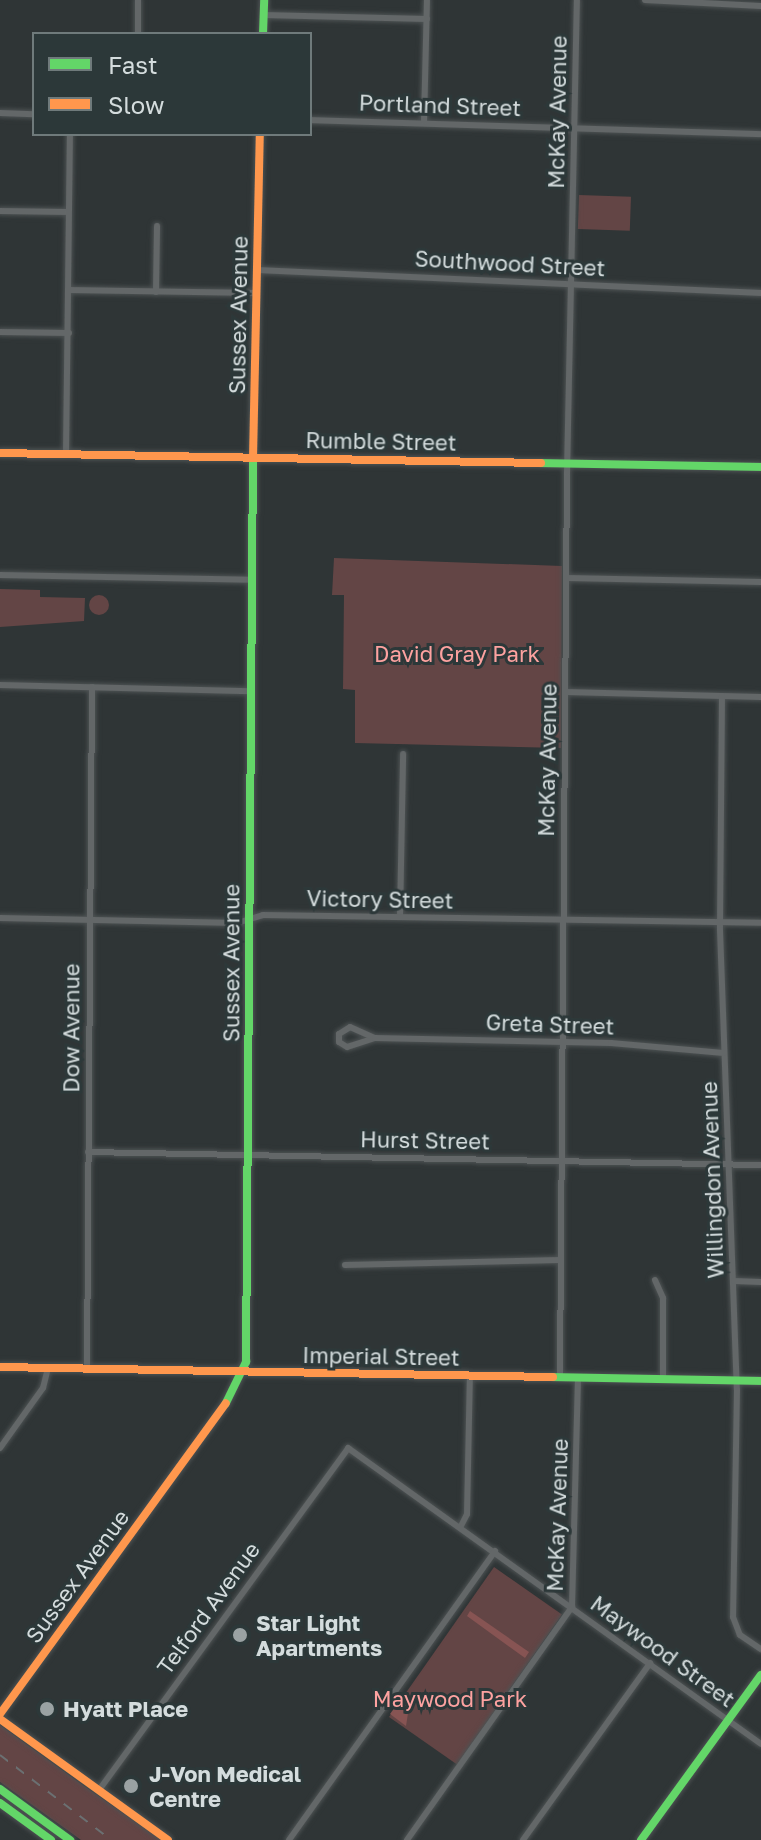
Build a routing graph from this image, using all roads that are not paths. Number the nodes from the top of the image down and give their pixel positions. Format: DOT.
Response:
graph roads {
  1 [pos="138,0"];
  2 [pos="264,0"];
  3 [pos="427,0"];
  4 [pos="577,0"];
  5 [pos="645,0"];
  6 [pos="761,6"];
  7 [pos="263,15"];
  8 [pos="427,19"];
  9 [pos="138,32"];
  10 [pos="263,32"];
  11 [pos="0,113"];
  12 [pos="32,114"];
  13 [pos="312,120"];
  14 [pos="424,122"];
  15 [pos="575,128"];
  16 [pos="761,134"];
  17 [pos="70,136"];
  18 [pos="260,136"];
  19 [pos="0,211"];
  20 [pos="68,212"];
  21 [pos="157,226"];
  22 [pos="257,270"];
  23 [pos="572,284"];
  24 [pos="68,290"];
  25 [pos="156,292"];
  26 [pos="257,293"];
  27 [pos="761,293"];
  28 [pos="0,332"];
  29 [pos="69,333"];
  30 [pos="0,453"];
  31 [pos="66,454"];
  32 [pos="253,457"];
  33 [pos="568,463"];
  34 [pos="761,467"];
  35 [pos="0,575"];
  36 [pos="567,578"];
  37 [pos="251,580"];
  38 [pos="761,582"];
  39 [pos="0,685"];
  40 [pos="92,687"];
  41 [pos="251,691"];
  42 [pos="566,692"];
  43 [pos="722,696"];
  44 [pos="761,697"];
  45 [pos="403,754"];
  46 [pos="400,917"];
  47 [pos="0,918"];
  48 [pos="90,919"];
  49 [pos="249,919"];
  50 [pos="564,920"];
  51 [pos="720,923"];
  52 [pos="761,923"];
  53 [pos="375,1038"];
  54 [pos="562,1041"];
  55 [pos="724,1053"];
  56 [pos="88,1152"];
  57 [pos="248,1155"];
  58 [pos="561,1162"];
  59 [pos="729,1164"];
  60 [pos="761,1165"];
  61 [pos="560,1260"];
  62 [pos="345,1265"];
  63 [pos="655,1280"];
  64 [pos="734,1281"];
  65 [pos="761,1282"];
  66 [pos="0,1367"];
  67 [pos="48,1368"];
  68 [pos="87,1369"];
  69 [pos="243,1371"];
  70 [pos="470,1376"];
  71 [pos="560,1377"];
  72 [pos="578,1377"];
  73 [pos="663,1379"];
  74 [pos="737,1380"];
  75 [pos="761,1381"];
  76 [pos="0,1448"];
  77 [pos="348,1448"];
  78 [pos="461,1526"];
  79 [pos="495,1551"];
  80 [pos="572,1607"];
  81 [pos="761,1649"];
  82 [pos="650,1663"];
  83 [pos="761,1675"];
  84 [pos="0,1717"];
  85 [pos="728,1721"];
  86 [pos="761,1744"];
  87 [pos="0,1789"];
  88 [pos="99,1790"];
  89 [pos="0,1803"];
  90 [pos="51,1840"];
  91 [pos="70,1840"];
  92 [pos="168,1840"];
  93 [pos="289,1840"];
  94 [pos="407,1840"];
  95 [pos="523,1840"];
  96 [pos="641,1840"];
  1 -- 9 [label="street"];
  2 -- 7 [label="street"];
  3 -- 8 [label="street"];
  4 -- 15 [label="street, McKay Avenue"];
  5 -- 6 [label="street"];
  7 -- 8 [label="street"];
  7 -- 10 [label="street"];
  8 -- 14 [label="street"];
  11 -- 12 [label="street"];
  13 -- 14 [label="street, Portland Street"];
  14 -- 15 [label="street, Portland Street"];
  15 -- 16 [label="street, Portland Street"];
  15 -- 23 [label="street, McKay Avenue"];
  17 -- 20 [label="street"];
  18 -- 22 [label="street, Sussex Avenue"];
  19 -- 20 [label="street"];
  20 -- 24 [label="street"];
  21 -- 25 [label="street"];
  22 -- 23 [label="street, Southwood Street"];
  22 -- 26 [label="street, Sussex Avenue"];
  23 -- 27 [label="street, Southwood Street"];
  23 -- 33 [label="street, McKay Avenue"];
  24 -- 25 [label="street"];
  24 -- 29 [label="street"];
  25 -- 26 [label="street"];
  26 -- 32 [label="street, Sussex Avenue"];
  28 -- 29 [label="street"];
  29 -- 31 [label="street"];
  30 -- 31 [label="street, Rumble Street"];
  31 -- 32 [label="street, Rumble Street"];
  32 -- 33 [label="street, Rumble Street"];
  32 -- 37 [label="street, Sussex Avenue"];
  33 -- 34 [label="street, Rumble Street"];
  33 -- 36 [label="street, McKay Avenue"];
  35 -- 37 [label="street"];
  36 -- 38 [label="street"];
  36 -- 42 [label="street, McKay Avenue"];
  37 -- 41 [label="street, Sussex Avenue"];
  39 -- 40 [label="street"];
  40 -- 41 [label="street"];
  40 -- 48 [label="street, Dow Avenue"];
  41 -- 49 [label="street, Sussex Avenue"];
  42 -- 43 [label="street"];
  42 -- 50 [label="street, McKay Avenue"];
  43 -- 44 [label="street"];
  43 -- 51 [label="street, Willingdon Avenue"];
  45 -- 46 [label="street"];
  46 -- 49 [label="street, Victory Street"];
  46 -- 50 [label="street, Victory Street"];
  47 -- 48 [label="street, Victory Street"];
  48 -- 49 [label="street, Victory Street"];
  48 -- 56 [label="street, Dow Avenue"];
  49 -- 57 [label="street, Sussex Avenue"];
  50 -- 51 [label="street, Victory Street"];
  50 -- 54 [label="street, McKay Avenue"];
  51 -- 52 [label="street, Victory Street"];
  51 -- 55 [label="street, Willingdon Avenue"];
  53 -- 53 [label="street, Greta Street"];
  53 -- 54 [label="street, Greta Street"];
  54 -- 55 [label="street, Greta Street"];
  54 -- 58 [label="street, McKay Avenue"];
  55 -- 59 [label="street, Willingdon Avenue"];
  56 -- 57 [label="street, Hurst Street"];
  56 -- 68 [label="street, Dow Avenue"];
  57 -- 58 [label="street, Hurst Street"];
  57 -- 69 [label="street, Sussex Avenue"];
  58 -- 59 [label="street, Hurst Street"];
  58 -- 61 [label="street, McKay Avenue"];
  59 -- 60 [label="street, Hurst Street"];
  59 -- 64 [label="street, Willingdon Avenue"];
  61 -- 62 [label="street"];
  61 -- 71 [label="street, McKay Avenue"];
  63 -- 73 [label="street"];
  64 -- 65 [label="street"];
  64 -- 74 [label="street, Willingdon Avenue"];
  66 -- 67 [label="street, Imperial Street"];
  67 -- 68 [label="street, Imperial Street"];
  67 -- 76 [label="street"];
  68 -- 69 [label="street, Imperial Street"];
  69 -- 70 [label="street, Imperial Street"];
  69 -- 84 [label="street, Sussex Avenue"];
  70 -- 71 [label="street, Imperial Street"];
  70 -- 78 [label="street"];
  71 -- 72 [label="street, Imperial Street"];
  72 -- 73 [label="street, Imperial Street"];
  72 -- 80 [label="street, McKay Avenue"];
  73 -- 74 [label="street, Imperial Street"];
  74 -- 75 [label="street, Imperial Street"];
  74 -- 81 [label="street, Willingdon Avenue"];
  77 -- 78 [label="street, Maywood Street"];
  77 -- 88 [label="street, Telford Avenue"];
  78 -- 79 [label="street, Maywood Street"];
  79 -- 80 [label="street, Maywood Street"];
  79 -- 93 [label="street"];
  80 -- 82 [label="street, Maywood Street"];
  80 -- 94 [label="street, McKay Avenue"];
  82 -- 85 [label="street, Maywood Street"];
  82 -- 95 [label="street"];
  83 -- 85 [label="street"];
  84 -- 88 [label="street"];
  85 -- 86 [label="street, Maywood Street"];
  85 -- 96 [label="street"];
  87 -- 91 [label="street"];
  88 -- 92 [label="street"];
  89 -- 90 [label="street"];
}
